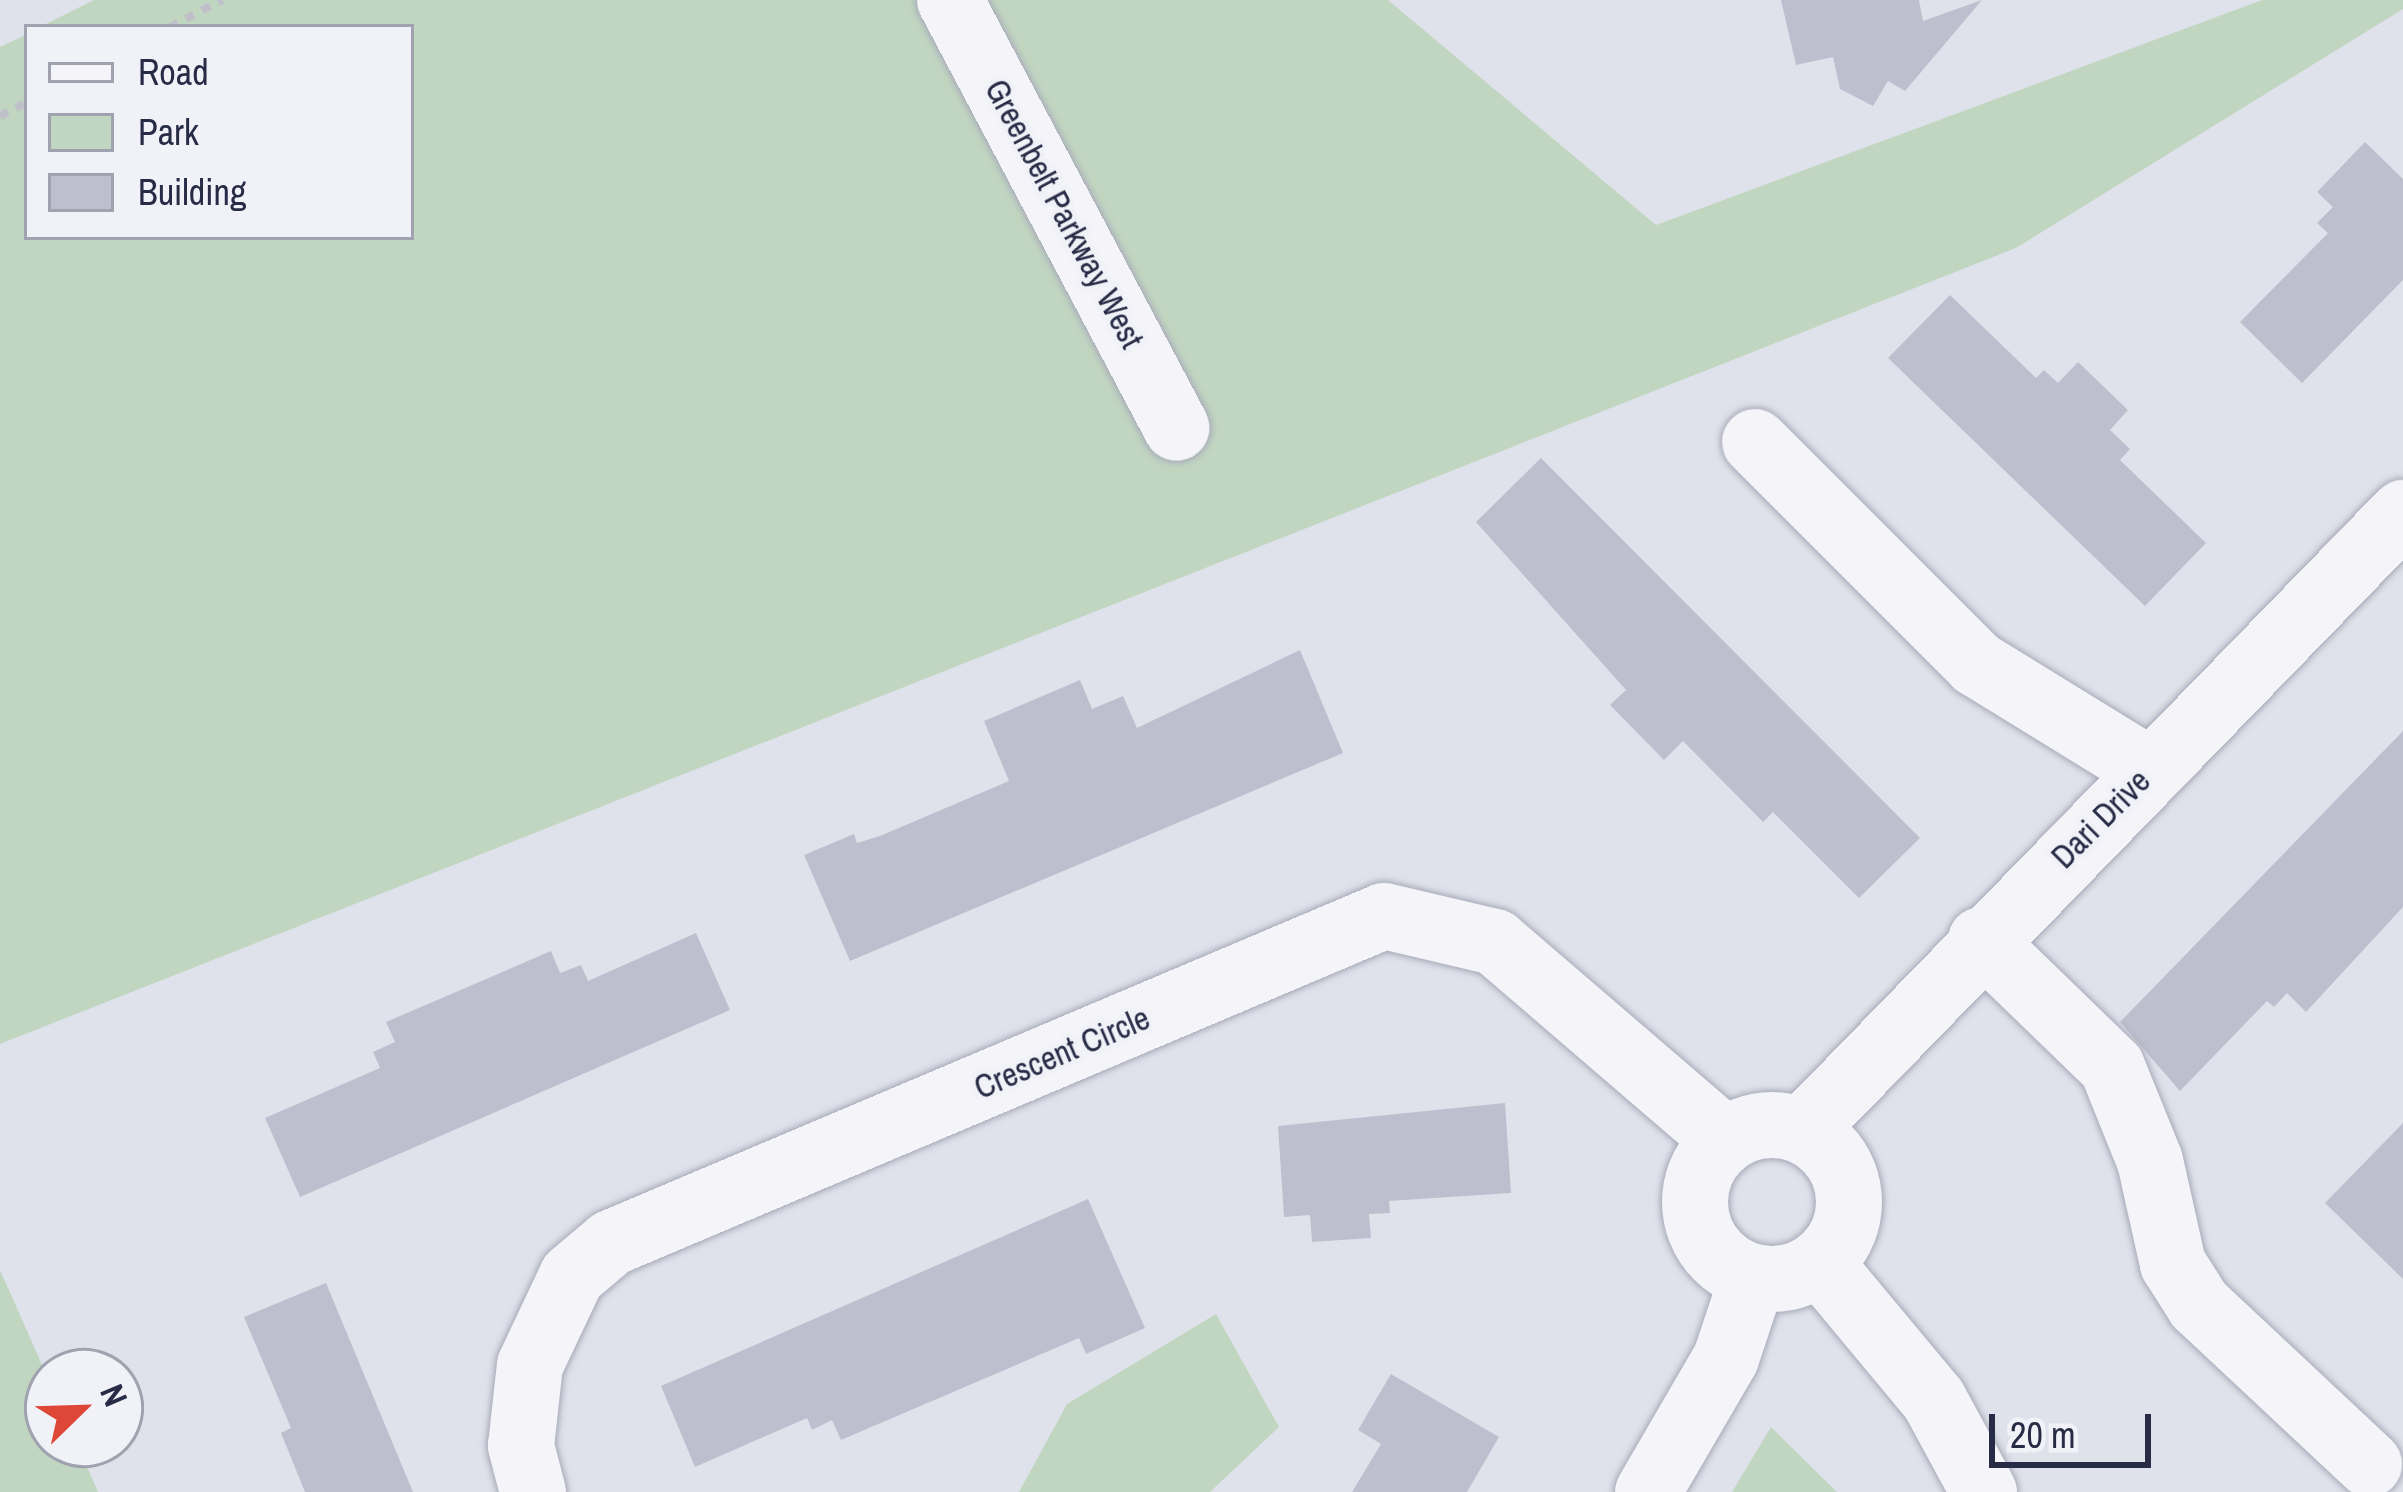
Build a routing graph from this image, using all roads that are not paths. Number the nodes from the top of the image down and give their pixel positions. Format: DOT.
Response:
graph roads {
  1 [pos="950,0"];
  2 [pos="1177,428"];
  3 [pos="1755,442"];
  4 [pos="2403,513"];
  5 [pos="2150,770"];
  6 [pos="1981,940"];
  7 [pos="1803,1130"];
  8 [pos="1725,1140"];
  9 [pos="1820,1263"];
  10 [pos="1753,1277"];
  11 [pos="2369,1464"];
  12 [pos="532,1492"];
  13 [pos="1648,1492"];
  14 [pos="1984,1492"];
  1 -- 2 [label="street, Greenbelt Parkway West"];
  3 -- 5 [label="street"];
  4 -- 5 [label="street, Dari Drive"];
  5 -- 6 [label="street, Dari Drive"];
  6 -- 7 [label="street, Dari Drive"];
  6 -- 11 [label="street"];
  7 -- 8 [label="street"];
  7 -- 9 [label="street"];
  8 -- 10 [label="street"];
  8 -- 12 [label="street, Crescent Circle"];
  9 -- 10 [label="street"];
  9 -- 14 [label="street"];
  10 -- 13 [label="street"];
}
